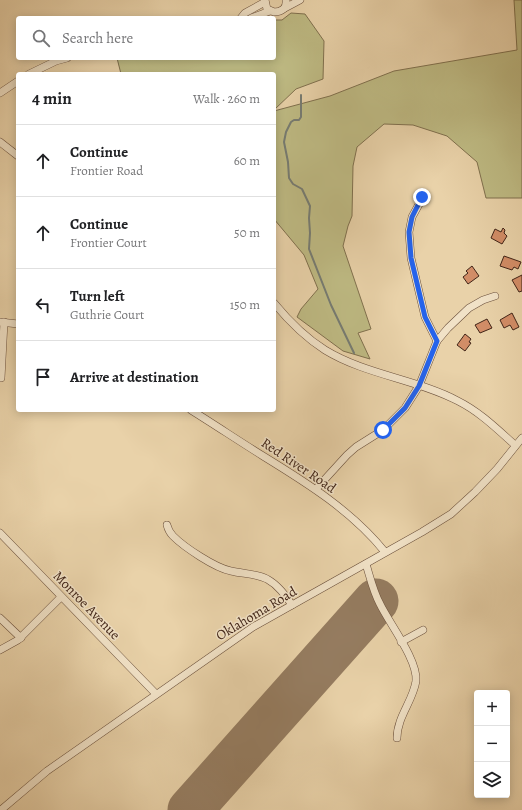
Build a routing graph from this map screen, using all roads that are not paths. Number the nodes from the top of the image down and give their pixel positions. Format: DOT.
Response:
graph roads {
  1 [pos="300,0"];
  2 [pos="265,1"];
  3 [pos="285,4"];
  4 [pos="270,11"];
  5 [pos="243,16"];
  6 [pos="256,16"];
  7 [pos="60,60"];
  8 [pos="33,72"];
  9 [pos="16,81"];
  10 [pos="0,93"];
  11 [pos="0,142"];
  12 [pos="16,154"];
  13 [pos="422,197"];
  14 [pos="495,296"];
  15 [pos="276,305"];
  16 [pos="2,322"];
  17 [pos="16,324"];
  18 [pos="437,341"];
  19 [pos="1,378"];
  20 [pos="419,386"];
  21 [pos="194,412"];
  22 [pos="522,438"];
  23 [pos="515,445"];
  24 [pos="316,489"];
  25 [pos="167,525"];
  26 [pos="0,534"];
  27 [pos="385,552"];
  28 [pos="366,564"];
  29 [pos="61,597"];
  30 [pos="292,606"];
  31 [pos="0,618"];
  32 [pos="423,630"];
  33 [pos="20,638"];
  34 [pos="402,642"];
  35 [pos="0,650"];
  36 [pos="156,694"];
  37 [pos="397,738"];
  38 [pos="1,810"];
  1 -- 3 [label="street"];
  2 -- 4 [label="street"];
  2 -- 5 [label="street"];
  3 -- 4 [label="street"];
  4 -- 6 [label="street"];
  7 -- 8 [label="street"];
  9 -- 10 [label="street"];
  11 -- 12 [label="street"];
  13 -- 18 [label="street"];
  14 -- 18 [label="street"];
  15 -- 20 [label="street"];
  16 -- 17 [label="street"];
  16 -- 19 [label="street"];
  18 -- 20 [label="street"];
  20 -- 23 [label="street"];
  20 -- 24 [label="street"];
  21 -- 24 [label="street, Red River Road"];
  22 -- 23 [label="street, Oklahoma Road"];
  23 -- 27 [label="street, Oklahoma Road"];
  24 -- 27 [label="street, Red River Road"];
  25 -- 30 [label="street"];
  26 -- 29 [label="street, Monroe Avenue"];
  27 -- 28 [label="street, Oklahoma Road"];
  28 -- 30 [label="street, Oklahoma Road"];
  28 -- 34 [label="street"];
  29 -- 33 [label="street"];
  29 -- 36 [label="street, Monroe Avenue"];
  30 -- 36 [label="street, Oklahoma Road"];
  31 -- 33 [label="street"];
  32 -- 34 [label="street"];
  33 -- 35 [label="street"];
  34 -- 37 [label="street"];
  36 -- 38 [label="street, Oklahoma Road"];
}
